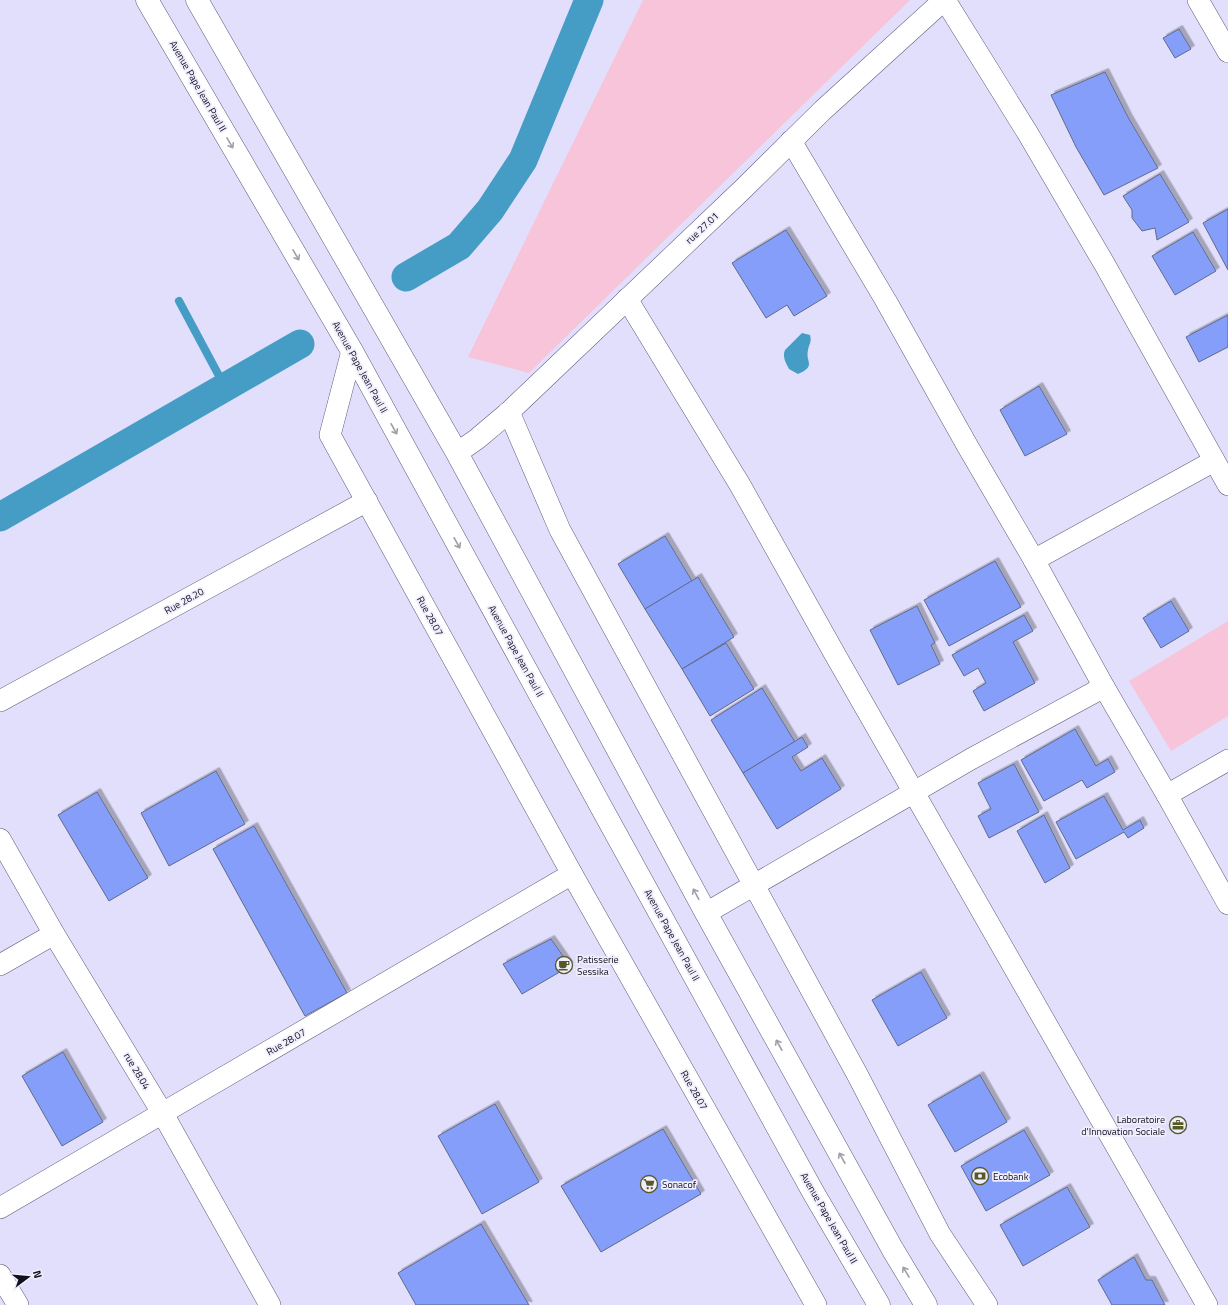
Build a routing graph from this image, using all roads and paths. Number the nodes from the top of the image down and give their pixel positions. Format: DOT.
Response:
graph roads {
  1 [pos="147,0"];
  2 [pos="197,0"];
  3 [pos="945,0"];
  4 [pos="1198,0"];
  5 [pos="1228,52"];
  6 [pos="791,141"];
  7 [pos="627,299"];
  8 [pos="352,351"];
  9 [pos="509,412"];
  10 [pos="457,453"];
  11 [pos="1214,461"];
  12 [pos="1228,485"];
  13 [pos="367,502"];
  14 [pos="1034,560"];
  15 [pos="1104,687"];
  16 [pos="0,701"];
  17 [pos="1228,760"];
  18 [pos="914,792"];
  19 [pos="1167,795"];
  20 [pos="0,839"];
  21 [pos="572,874"];
  22 [pos="755,886"];
  23 [pos="1228,904"];
  24 [pos="706,913"];
  25 [pos="54,934"];
  26 [pos="0,965"];
  27 [pos="163,1114"];
  28 [pos="0,1208"];
  29 [pos="0,1274"];
  30 [pos="18,1305"];
  31 [pos="270,1305"];
  32 [pos="816,1305"];
  33 [pos="878,1305"];
  34 [pos="926,1305"];
  35 [pos="987,1305"];
  36 [pos="1207,1305"];
  1 -- 8 [label="highway, Avenue Pape Jean Paul II, one-way"];
  2 -- 10 [label="highway"];
  3 -- 6 [label="street, rue 27.01"];
  3 -- 11 [label="street"];
  4 -- 5 [label="street"];
  6 -- 7 [label="street, rue 27.01"];
  6 -- 14 [label="street"];
  7 -- 9 [label="street, rue 27.01"];
  7 -- 18 [label="street"];
  8 -- 13 [label="street, Rue 28.07"];
  8 -- 33 [label="highway, Avenue Pape Jean Paul II, one-way"];
  9 -- 10 [label="street, rue 27.01"];
  9 -- 22 [label="street"];
  24 -- 10 [label="highway, one-way"];
  11 -- 12 [label="street"];
  11 -- 14 [label="street"];
  13 -- 16 [label="street, Rue 28.20"];
  13 -- 21 [label="street, Rue 28.07"];
  14 -- 15 [label="street"];
  15 -- 18 [label="street"];
  15 -- 19 [label="street"];
  17 -- 19 [label="street"];
  18 -- 22 [label="street"];
  18 -- 36 [label="street"];
  19 -- 23 [label="street"];
  20 -- 25 [label="street, rue 28.04"];
  21 -- 27 [label="street, Rue 28.07"];
  21 -- 32 [label="street, Rue 28.07"];
  22 -- 24 [label="street"];
  22 -- 35 [label="street"];
  34 -- 24 [label="highway, one-way"];
  25 -- 26 [label="street"];
  25 -- 27 [label="street, rue 28.04"];
  27 -- 28 [label="street, Rue 28.07"];
  27 -- 31 [label="street, rue 28.04"];
  29 -- 30 [label="street"];
}
